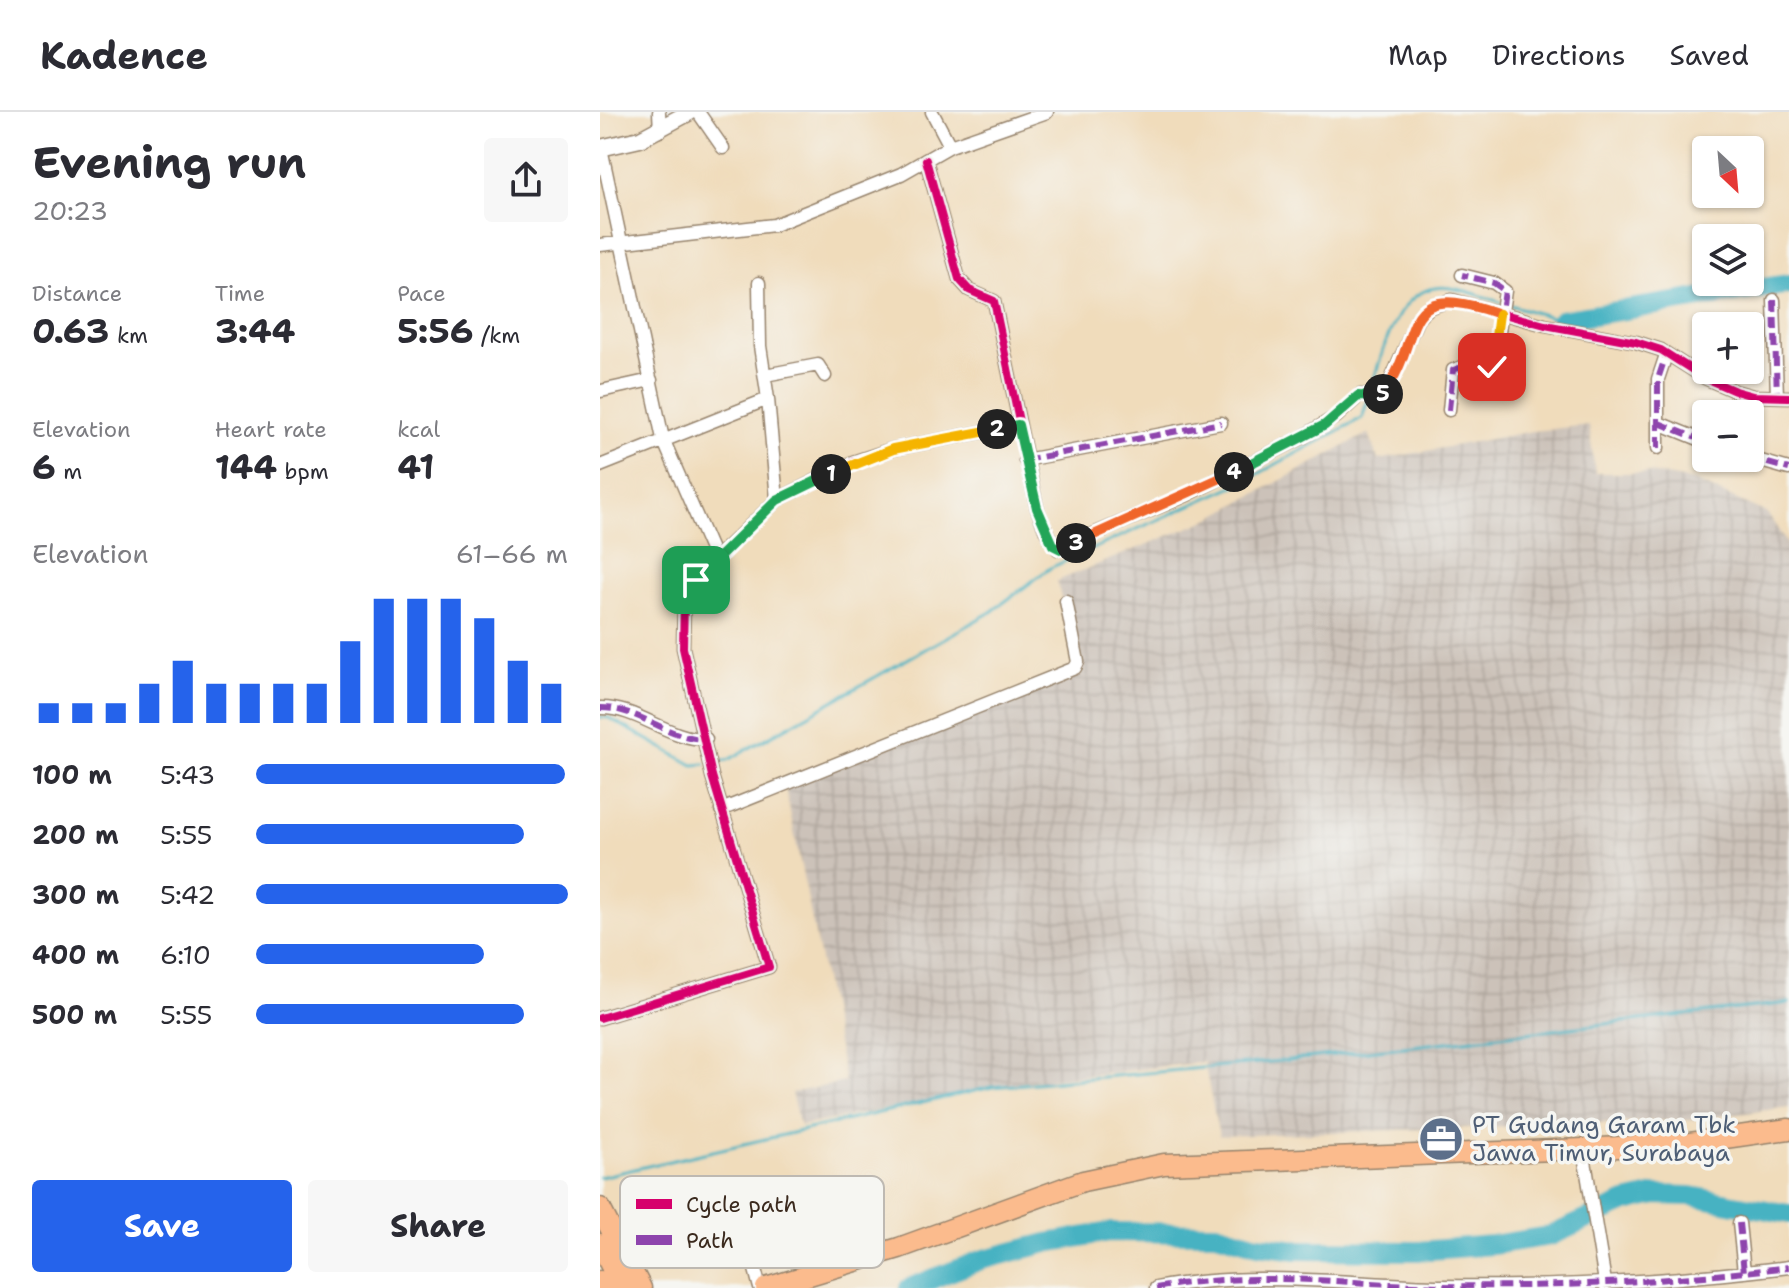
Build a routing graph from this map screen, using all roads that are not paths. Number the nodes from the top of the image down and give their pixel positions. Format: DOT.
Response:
graph roads {
  1 [pos="659,112"];
  2 [pos="690,112"];
  3 [pos="698,112"];
  4 [pos="932,112"];
  5 [pos="1047,112"];
  6 [pos="660,131"];
  7 [pos="950,146"];
  8 [pos="601,148"];
  9 [pos="723,148"];
  10 [pos="926,160"];
  11 [pos="623,239"];
  12 [pos="600,245"];
  13 [pos="1462,275"];
  14 [pos="759,283"];
  15 [pos="1774,300"];
  16 [pos="1502,307"];
  17 [pos="1664,353"];
  18 [pos="765,375"];
  19 [pos="825,376"];
  20 [pos="651,380"];
  21 [pos="601,391"];
  22 [pos="1783,397"];
  23 [pos="768,399"];
  24 [pos="1449,410"];
  25 [pos="1221,423"];
  26 [pos="1659,423"];
  27 [pos="1018,425"];
  28 [pos="1692,436"];
  29 [pos="663,439"];
  30 [pos="1658,448"];
  31 [pos="1025,460"];
  32 [pos="1764,462"];
  33 [pos="600,466"];
  34 [pos="1789,469"];
  35 [pos="777,500"];
  36 [pos="715,559"];
  37 [pos="1066,601"];
  38 [pos="600,708"];
  39 [pos="706,746"];
  40 [pos="721,810"];
  41 [pos="600,1018"];
  42 [pos="1789,1129"];
  43 [pos="1583,1149"];
  44 [pos="600,1208"];
  45 [pos="1739,1223"];
  46 [pos="600,1244"];
  47 [pos="620,1252"];
  48 [pos="884,1253"];
  49 [pos="1789,1267"];
  50 [pos="620,1268"];
  51 [pos="620,1268"];
  52 [pos="627,1268"];
  53 [pos="755,1268"];
  54 [pos="832,1268"];
  55 [pos="1738,1273"];
  56 [pos="600,1281"];
  57 [pos="1305,1285"];
  58 [pos="1605,1286"];
  59 [pos="636,1287"];
  60 [pos="1518,1287"];
  61 [pos="604,1288"];
  62 [pos="760,1288"];
  63 [pos="766,1288"];
  64 [pos="1156,1288"];
  65 [pos="1735,1288"];
  1 -- 6 [label="street"];
  2 -- 6 [label="street"];
  3 -- 9 [label="street"];
  4 -- 7 [label="street"];
  5 -- 7 [label="street"];
  6 -- 8 [label="street"];
  7 -- 10 [label="street"];
  8 -- 11 [label="street"];
  10 -- 11 [label="street"];
  10 -- 27 [label="street"];
  11 -- 12 [label="street"];
  11 -- 20 [label="street"];
  13 -- 16 [label="street"];
  14 -- 18 [label="street"];
  15 -- 22 [label="street"];
  16 -- 17 [label="street"];
  16 -- 24 [label="street"];
  16 -- 31 [label="street"];
  17 -- 22 [label="street"];
  17 -- 26 [label="street"];
  18 -- 19 [label="street"];
  18 -- 23 [label="street"];
  20 -- 21 [label="street"];
  20 -- 29 [label="street"];
  23 -- 29 [label="street"];
  23 -- 35 [label="street"];
  25 -- 31 [label="street"];
  26 -- 28 [label="street"];
  26 -- 30 [label="street"];
  27 -- 31 [label="street"];
  27 -- 35 [label="street"];
  29 -- 33 [label="street"];
  29 -- 36 [label="street"];
  32 -- 34 [label="street"];
  35 -- 36 [label="street"];
  36 -- 39 [label="street"];
  37 -- 40 [label="street"];
  38 -- 39 [label="street"];
  39 -- 40 [label="street"];
  40 -- 41 [label="street"];
  42 -- 43 [label="highway"];
  43 -- 48 [label="highway"];
  43 -- 58 [label="street"];
  44 -- 47 [label="highway"];
  45 -- 55 [label="street"];
  46 -- 50 [label="highway"];
  49 -- 55 [label="street"];
  51 -- 59 [label="highway"];
  52 -- 59 [label="highway"];
  53 -- 62 [label="street"];
  54 -- 63 [label="highway"];
  55 -- 58 [label="street"];
  55 -- 65 [label="street"];
  56 -- 61 [label="highway"];
  57 -- 60 [label="street"];
  57 -- 64 [label="street"];
  58 -- 60 [label="street"];
}
